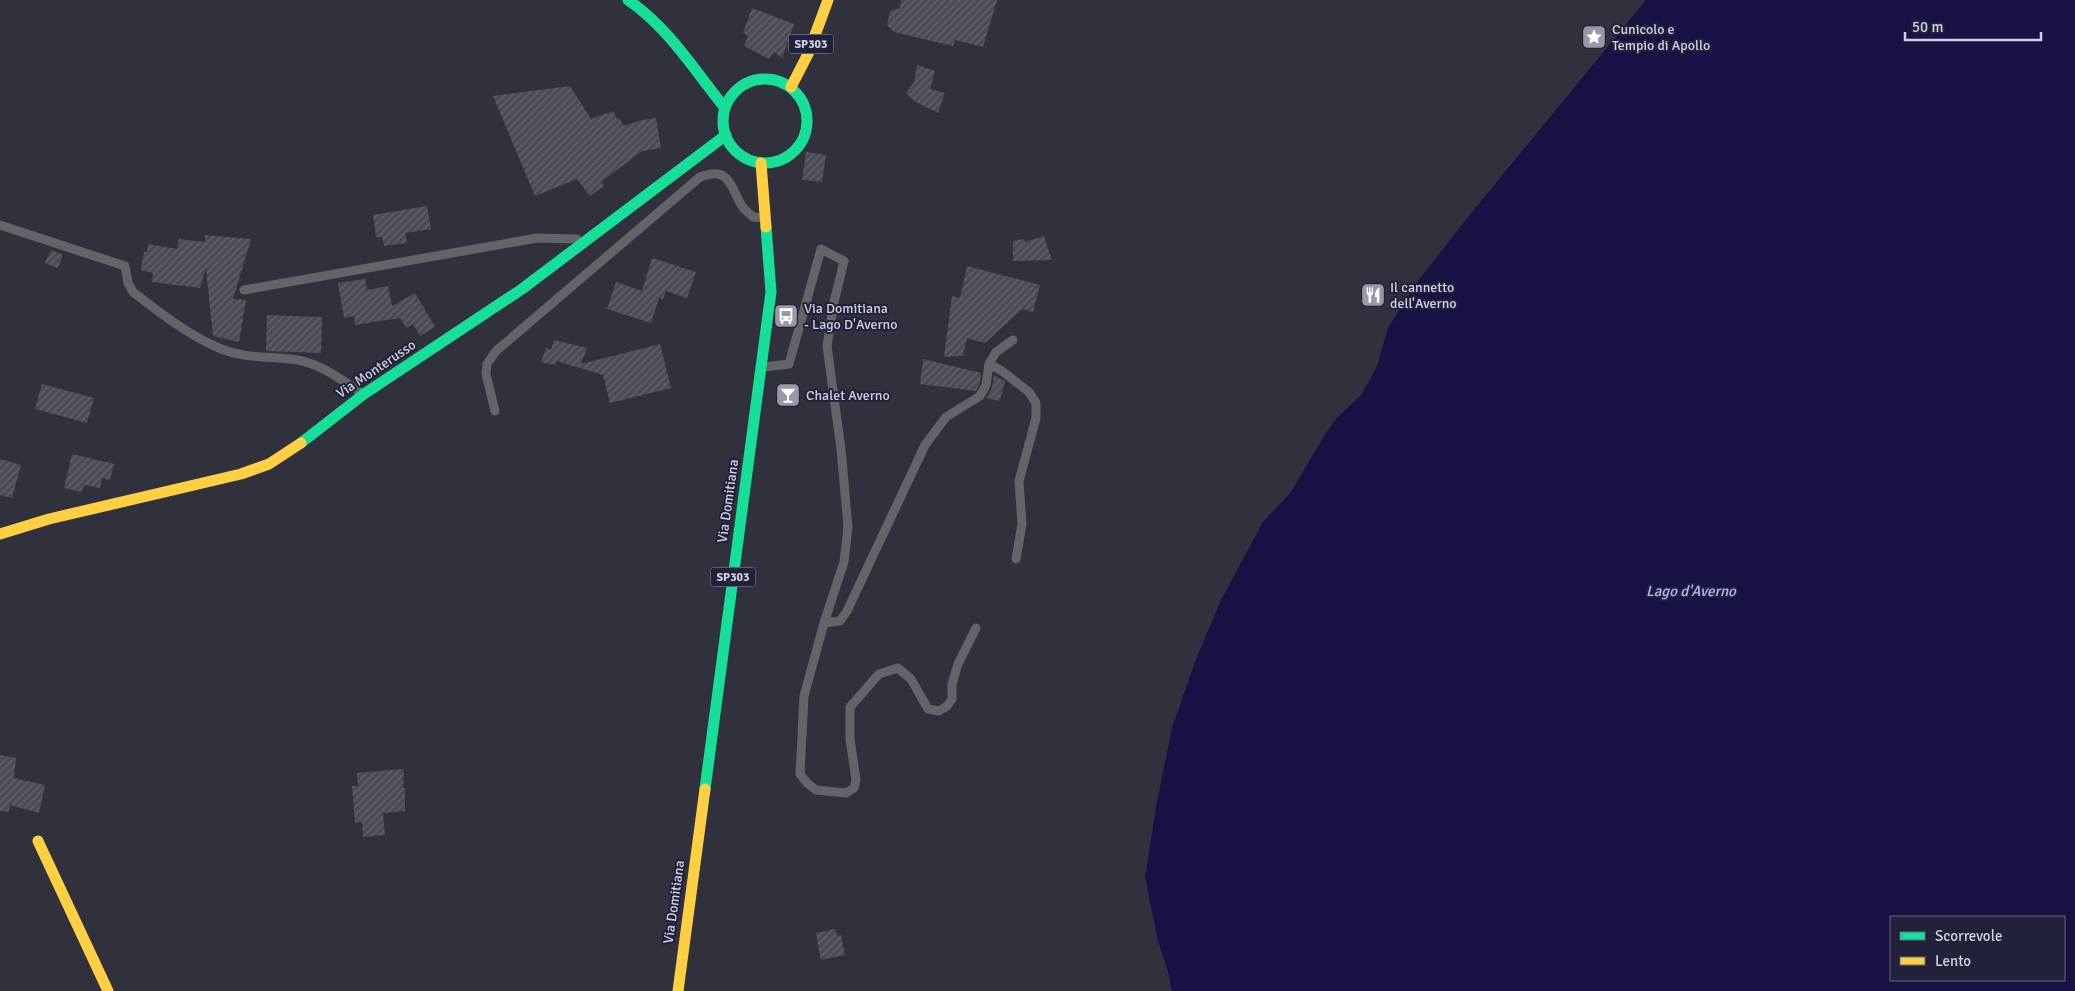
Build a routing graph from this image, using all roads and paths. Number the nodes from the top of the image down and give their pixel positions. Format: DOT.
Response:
graph roads {
  1 [pos="628,0"];
  2 [pos="828,0"];
  3 [pos="790,87"];
  4 [pos="725,108"];
  5 [pos="726,135"];
  6 [pos="761,163"];
  7 [pos="765,218"];
  8 [pos="0,225"];
  9 [pos="587,240"];
  10 [pos="244,290"];
  11 [pos="1013,340"];
  12 [pos="989,364"];
  13 [pos="762,367"];
  14 [pos="364,394"];
  15 [pos="495,411"];
  16 [pos="0,534"];
  17 [pos="1016,559"];
  18 [pos="824,623"];
  19 [pos="976,628"];
  20 [pos="38,841"];
  21 [pos="108,991"];
  22 [pos="678,991"];
  1 -- 4 [label="main road"];
  2 -- 3 [label="main road, SP303"];
  3 -- 4 [label="main road"];
  3 -- 6 [label="main road"];
  4 -- 5 [label="main road"];
  5 -- 6 [label="main road"];
  5 -- 9 [label="main road, Via Monterusso"];
  6 -- 7 [label="main road, Via Domitiana / SP303"];
  7 -- 13 [label="main road, Via Domitiana / SP303"];
  7 -- 15 [label="lane"];
  8 -- 14 [label="lane"];
  9 -- 10 [label="lane"];
  9 -- 14 [label="main road, Via Monterusso"];
  11 -- 12 [label="lane"];
  12 -- 17 [label="lane"];
  12 -- 18 [label="lane"];
  13 -- 18 [label="lane"];
  13 -- 22 [label="main road, Via Domitiana / SP303"];
  14 -- 16 [label="main road, Via Monterusso"];
  18 -- 19 [label="lane"];
  20 -- 21 [label="main road"];
}
